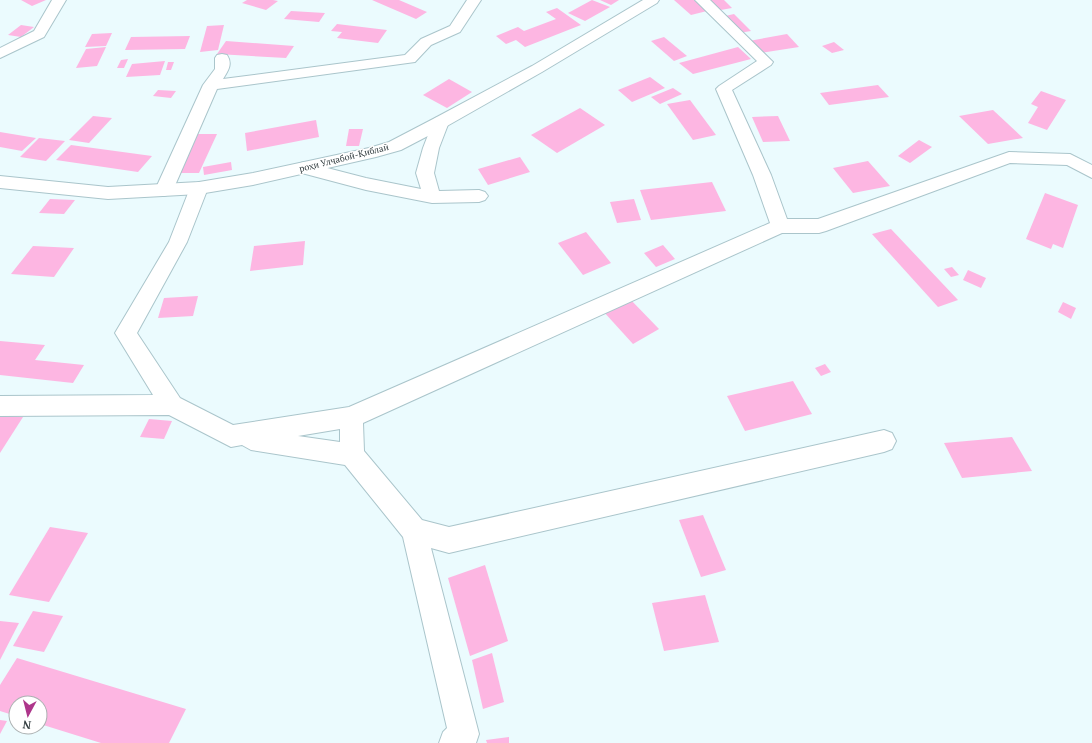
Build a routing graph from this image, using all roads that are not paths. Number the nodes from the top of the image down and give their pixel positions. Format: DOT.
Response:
graph roads {
  1 [pos="59,0"];
  2 [pos="474,0"];
  3 [pos="652,0"];
  4 [pos="702,0"];
  5 [pos="0,54"];
  6 [pos="222,58"];
  7 [pos="211,85"];
  8 [pos="441,122"];
  9 [pos="304,168"];
  10 [pos="1092,172"];
  11 [pos="0,182"];
  12 [pos="199,188"];
  13 [pos="164,190"];
  14 [pos="479,196"];
  15 [pos="432,197"];
  16 [pos="780,226"];
  17 [pos="172,405"];
  18 [pos="0,406"];
  19 [pos="351,417"];
  20 [pos="231,436"];
  21 [pos="884,441"];
  22 [pos="352,455"];
  23 [pos="414,531"];
  24 [pos="454,743"];
  1 -- 5 [label="street"];
  2 -- 7 [label="street"];
  3 -- 8 [label="street, роҳи Улҷабой-Қиблаӣ"];
  4 -- 16 [label="street"];
  6 -- 7 [label="street"];
  7 -- 13 [label="street"];
  8 -- 9 [label="street, роҳи Улҷабой-Қиблаӣ"];
  8 -- 15 [label="street"];
  9 -- 12 [label="street, роҳи Улҷабой-Қиблаӣ"];
  9 -- 15 [label="street"];
  10 -- 16 [label="street"];
  11 -- 13 [label="street, роҳи Улҷабой-Қиблаӣ"];
  12 -- 13 [label="street, роҳи Улҷабой-Қиблаӣ"];
  12 -- 17 [label="street"];
  14 -- 15 [label="street"];
  16 -- 19 [label="street"];
  17 -- 18 [label="street"];
  17 -- 20 [label="street"];
  19 -- 20 [label="street"];
  19 -- 22 [label="street"];
  20 -- 22 [label="street"];
  21 -- 23 [label="street"];
  22 -- 23 [label="street"];
  23 -- 24 [label="street"];
}
